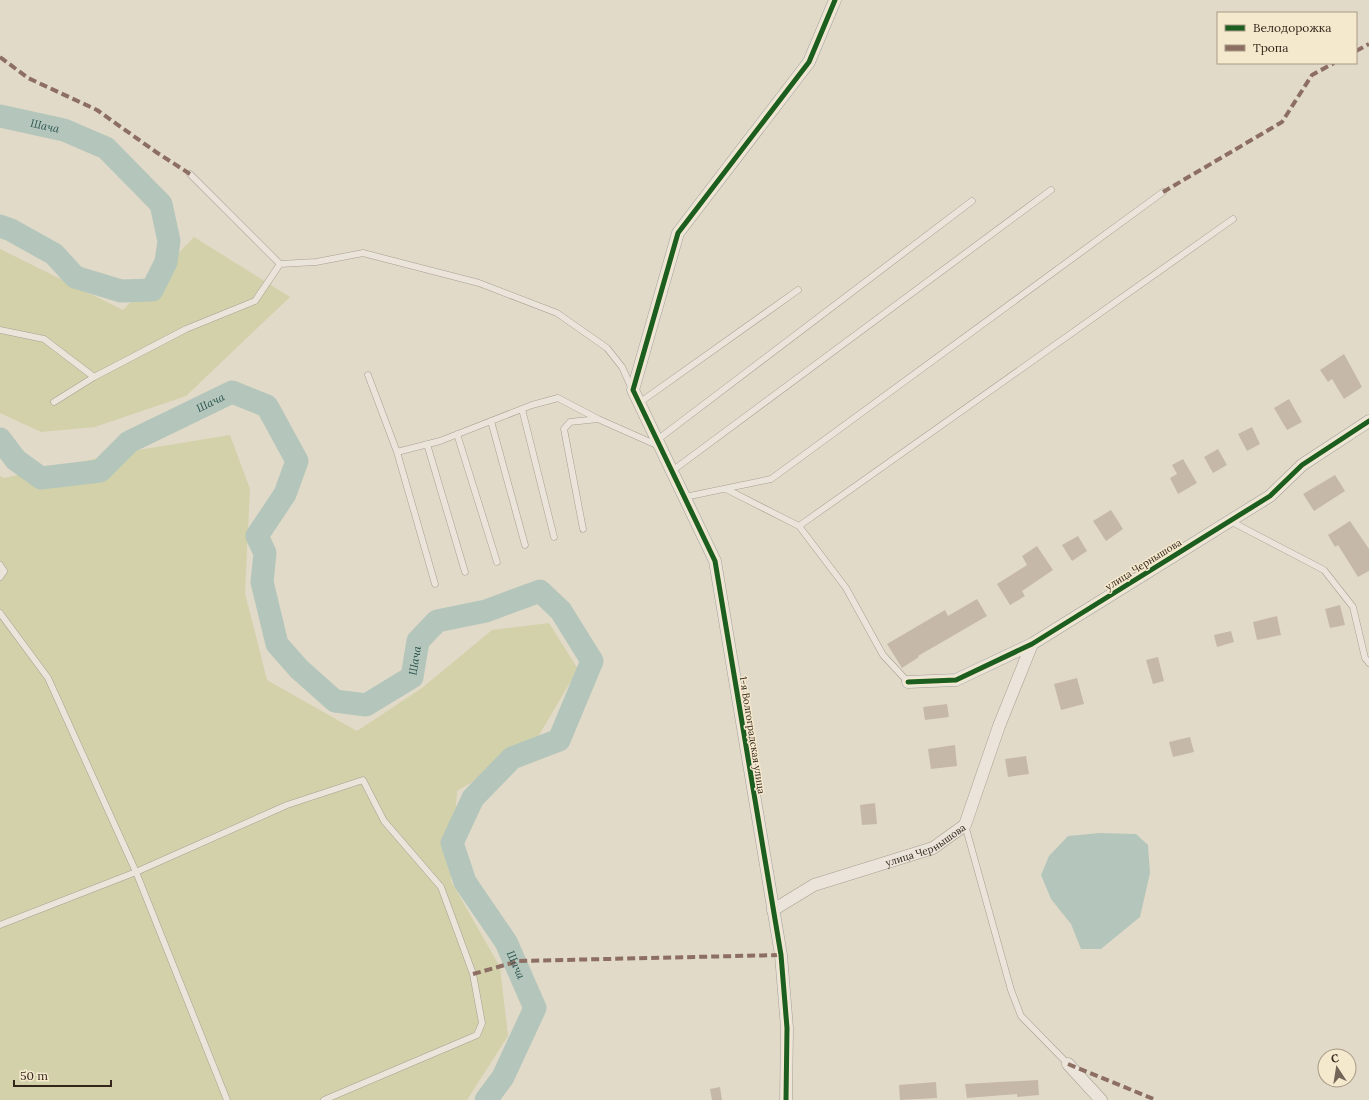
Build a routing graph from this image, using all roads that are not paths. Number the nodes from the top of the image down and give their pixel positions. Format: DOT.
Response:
graph roads {
  1 [pos="835,0"];
  2 [pos="190,174"];
  3 [pos="1051,190"];
  4 [pos="1163,192"];
  5 [pos="972,201"];
  6 [pos="1234,219"];
  7 [pos="280,264"];
  8 [pos="798,290"];
  9 [pos="0,330"];
  10 [pos="368,375"];
  11 [pos="94,377"];
  12 [pos="633,390"];
  13 [pos="54,402"];
  14 [pos="639,403"];
  15 [pos="522,409"];
  16 [pos="598,419"];
  17 [pos="491,421"];
  18 [pos="1369,421"];
  19 [pos="457,434"];
  20 [pos="659,443"];
  21 [pos="426,444"];
  22 [pos="397,452"];
  23 [pos="672,470"];
  24 [pos="726,489"];
  25 [pos="685,498"];
  26 [pos="1230,521"];
  27 [pos="799,526"];
  28 [pos="583,530"];
  29 [pos="554,537"];
  30 [pos="525,545"];
  31 [pos="497,562"];
  32 [pos="0,565"];
  33 [pos="465,572"];
  34 [pos="0,577"];
  35 [pos="435,584"];
  36 [pos="0,614"];
  37 [pos="1032,644"];
  38 [pos="1369,663"];
  39 [pos="908,682"];
  40 [pos="965,825"];
  41 [pos="136,872"];
  42 [pos="774,910"];
  43 [pos="0,925"];
  44 [pos="1068,1064"];
  45 [pos="227,1100"];
  46 [pos="324,1100"];
  47 [pos="786,1100"];
  48 [pos="1101,1100"];
  1 -- 12 [label="street"];
  2 -- 7 [label="lane"];
  3 -- 23 [label="lane"];
  4 -- 24 [label="lane"];
  5 -- 20 [label="lane"];
  6 -- 27 [label="lane"];
  7 -- 11 [label="lane"];
  7 -- 12 [label="lane"];
  8 -- 14 [label="lane"];
  9 -- 11 [label="lane"];
  10 -- 22 [label="lane"];
  11 -- 13 [label="lane"];
  12 -- 14 [label="street, 1-я Волгоградская улица"];
  14 -- 20 [label="street, 1-я Волгоградская улица"];
  15 -- 16 [label="lane"];
  15 -- 17 [label="lane"];
  15 -- 29 [label="lane"];
  16 -- 20 [label="lane"];
  16 -- 28 [label="lane"];
  17 -- 19 [label="lane"];
  17 -- 30 [label="lane"];
  18 -- 26 [label="street, улица Чернышова"];
  19 -- 21 [label="lane"];
  19 -- 31 [label="lane"];
  20 -- 23 [label="street, 1-я Волгоградская улица"];
  21 -- 22 [label="lane"];
  21 -- 33 [label="lane"];
  22 -- 35 [label="lane"];
  23 -- 25 [label="street, 1-я Волгоградская улица"];
  24 -- 25 [label="lane"];
  24 -- 27 [label="lane"];
  25 -- 42 [label="street, 1-я Волгоградская улица"];
  26 -- 37 [label="street, улица Чернышова"];
  26 -- 38 [label="lane"];
  27 -- 39 [label="lane"];
  32 -- 34 [label="lane"];
  36 -- 41 [label="lane"];
  37 -- 39 [label="street, улица Чернышова"];
  37 -- 40 [label="street, улица Чернышова"];
  40 -- 42 [label="street, улица Чернышова"];
  40 -- 44 [label="lane"];
  41 -- 43 [label="lane"];
  41 -- 45 [label="lane"];
  41 -- 46 [label="lane"];
  42 -- 47 [label="street, 1-я Волгоградская улица"];
  44 -- 48 [label="street"];
}
